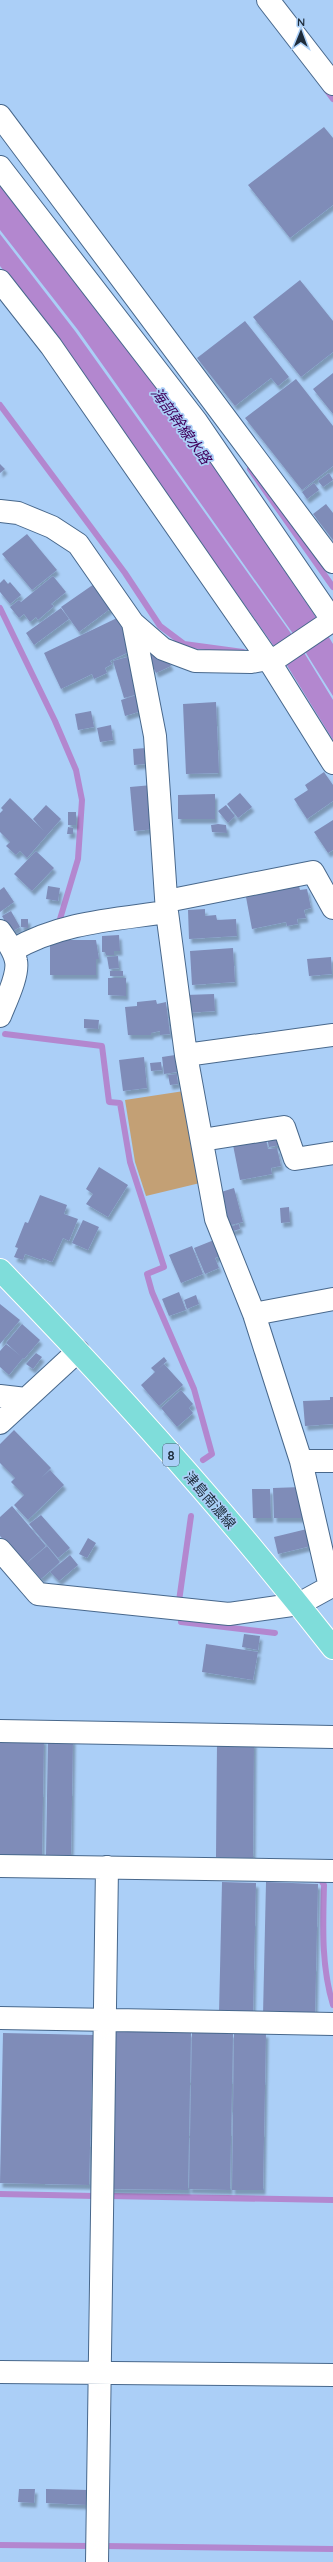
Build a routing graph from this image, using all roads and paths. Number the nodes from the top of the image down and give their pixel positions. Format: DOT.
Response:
graph roads {
  1 [pos="268,0"];
  2 [pos="333,84"];
  3 [pos="0,116"];
  4 [pos="0,167"];
  5 [pos="0,281"];
  6 [pos="0,511"];
  7 [pos="333,562"];
  8 [pos="331,622"];
  9 [pos="133,623"];
  10 [pos="273,658"];
  11 [pos="333,763"];
  12 [pos="167,906"];
  13 [pos="333,908"];
  14 [pos="0,931"];
  15 [pos="13,950"];
  16 [pos="0,1016"];
  17 [pos="333,1035"];
  18 [pos="186,1054"];
  19 [pos="202,1140"];
  20 [pos="333,1153"];
  21 [pos="0,1270"];
  22 [pos="333,1299"];
  23 [pos="254,1314"];
  24 [pos="78,1351"];
  25 [pos="0,1396"];
  26 [pos="26,1399"];
  27 [pos="0,1423"];
  28 [pos="301,1461"];
  29 [pos="333,1461"];
  30 [pos="0,1550"];
  31 [pos="332,1586"];
  32 [pos="299,1604"];
  33 [pos="333,1648"];
  34 [pos="0,1731"];
  35 [pos="333,1737"];
  36 [pos="0,1866"];
  37 [pos="107,1867"];
  38 [pos="333,1871"];
  39 [pos="0,2018"];
  40 [pos="105,2020"];
  41 [pos="333,2024"];
  42 [pos="0,2372"];
  43 [pos="100,2374"];
  44 [pos="333,2375"];
  45 [pos="97,2562"];
  1 -- 2 [label="street"];
  3 -- 7 [label="street"];
  4 -- 8 [label="street"];
  5 -- 10 [label="street"];
  6 -- 9 [label="street"];
  8 -- 10 [label="street"];
  9 -- 10 [label="street"];
  9 -- 12 [label="street"];
  10 -- 11 [label="street"];
  12 -- 13 [label="street"];
  12 -- 15 [label="street"];
  12 -- 18 [label="street"];
  14 -- 15 [label="street"];
  15 -- 16 [label="street"];
  17 -- 18 [label="street"];
  18 -- 19 [label="street"];
  19 -- 20 [label="street"];
  19 -- 23 [label="street"];
  21 -- 24 [label="main road, 津島南濃線 / 8"];
  22 -- 23 [label="street"];
  23 -- 28 [label="street"];
  24 -- 26 [label="street"];
  24 -- 32 [label="main road, 津島南濃線 / 8"];
  25 -- 26 [label="street"];
  26 -- 27 [label="street"];
  28 -- 29 [label="street"];
  28 -- 31 [label="street"];
  30 -- 32 [label="street"];
  31 -- 32 [label="street"];
  32 -- 33 [label="main road, 津島南濃線 / 8"];
  34 -- 35 [label="street"];
  36 -- 37 [label="street"];
  37 -- 38 [label="street"];
  37 -- 40 [label="street"];
  39 -- 40 [label="street"];
  40 -- 41 [label="street"];
  40 -- 43 [label="street"];
  42 -- 43 [label="street"];
  43 -- 44 [label="street"];
  43 -- 45 [label="street"];
}
